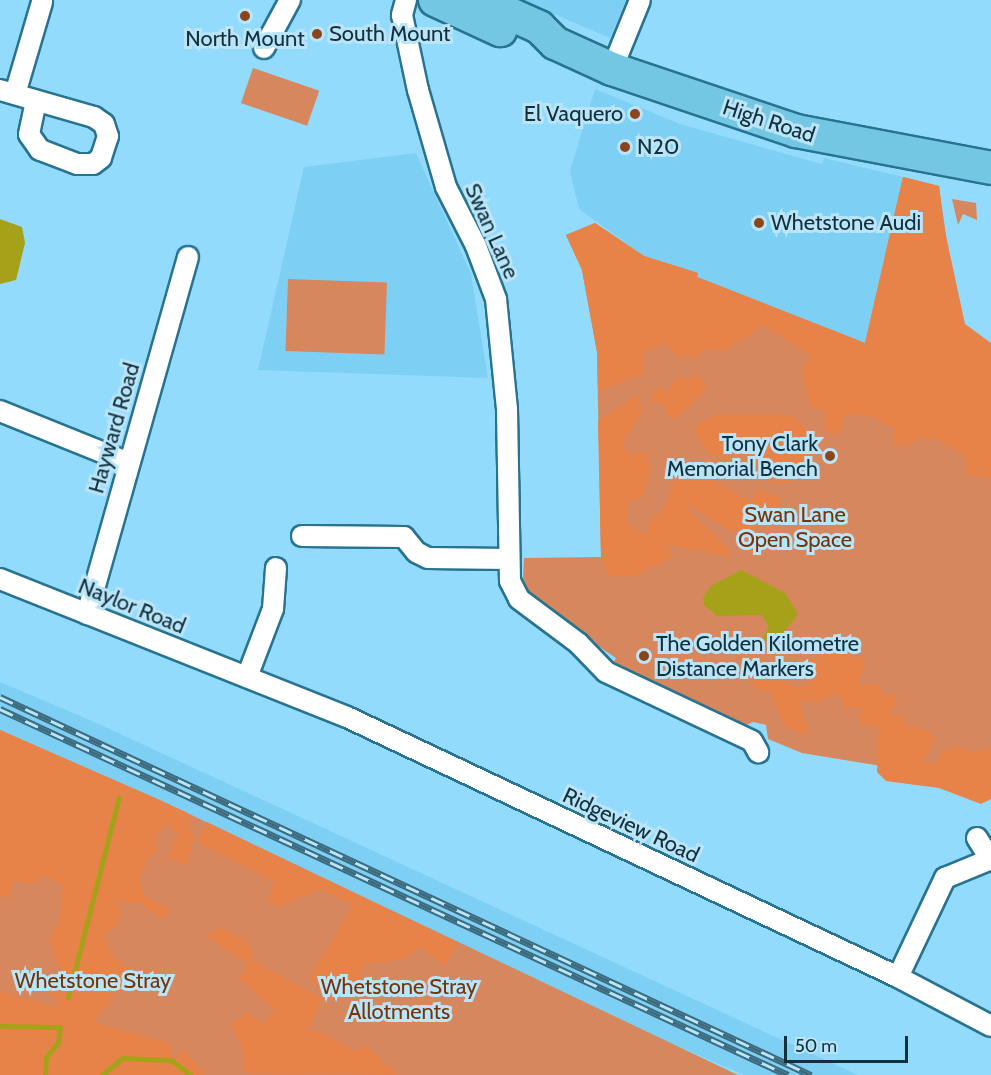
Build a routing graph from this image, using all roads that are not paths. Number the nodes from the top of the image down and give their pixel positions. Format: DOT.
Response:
graph roads {
  1 [pos="290,0"];
  2 [pos="406,0"];
  3 [pos="435,0"];
  4 [pos="479,0"];
  5 [pos="640,0"];
  6 [pos="42,2"];
  7 [pos="555,43"];
  8 [pos="264,48"];
  9 [pos="612,69"];
  10 [pos="8,92"];
  11 [pos="36,101"];
  12 [pos="991,168"];
  13 [pos="188,256"];
  14 [pos="0,411"];
  15 [pos="129,463"];
  16 [pos="302,536"];
  17 [pos="509,559"];
  18 [pos="276,568"];
  19 [pos="0,579"];
  20 [pos="87,614"];
  21 [pos="246,677"];
  22 [pos="758,752"];
  23 [pos="977,838"];
  24 [pos="991,859"];
  25 [pos="898,977"];
  26 [pos="991,1026"];
  1 -- 8 [label="street"];
  2 -- 17 [label="street, Swan Lane"];
  3 -- 7 [label="main road, High Road"];
  4 -- 7 [label="main road, High Road"];
  5 -- 9 [label="street"];
  6 -- 10 [label="street"];
  7 -- 9 [label="main road, High Road"];
  9 -- 12 [label="main road, High Road"];
  10 -- 11 [label="street"];
  13 -- 15 [label="street, Hayward Road"];
  14 -- 15 [label="street"];
  15 -- 20 [label="street, Hayward Road"];
  16 -- 17 [label="street"];
  17 -- 22 [label="street, Swan Lane"];
  18 -- 21 [label="street"];
  19 -- 20 [label="street, Naylor Road"];
  20 -- 21 [label="street, Naylor Road"];
  21 -- 25 [label="street, Ridgeview Road"];
  23 -- 24 [label="street"];
  24 -- 25 [label="street"];
  25 -- 26 [label="street, Ridgeview Road"];
}
